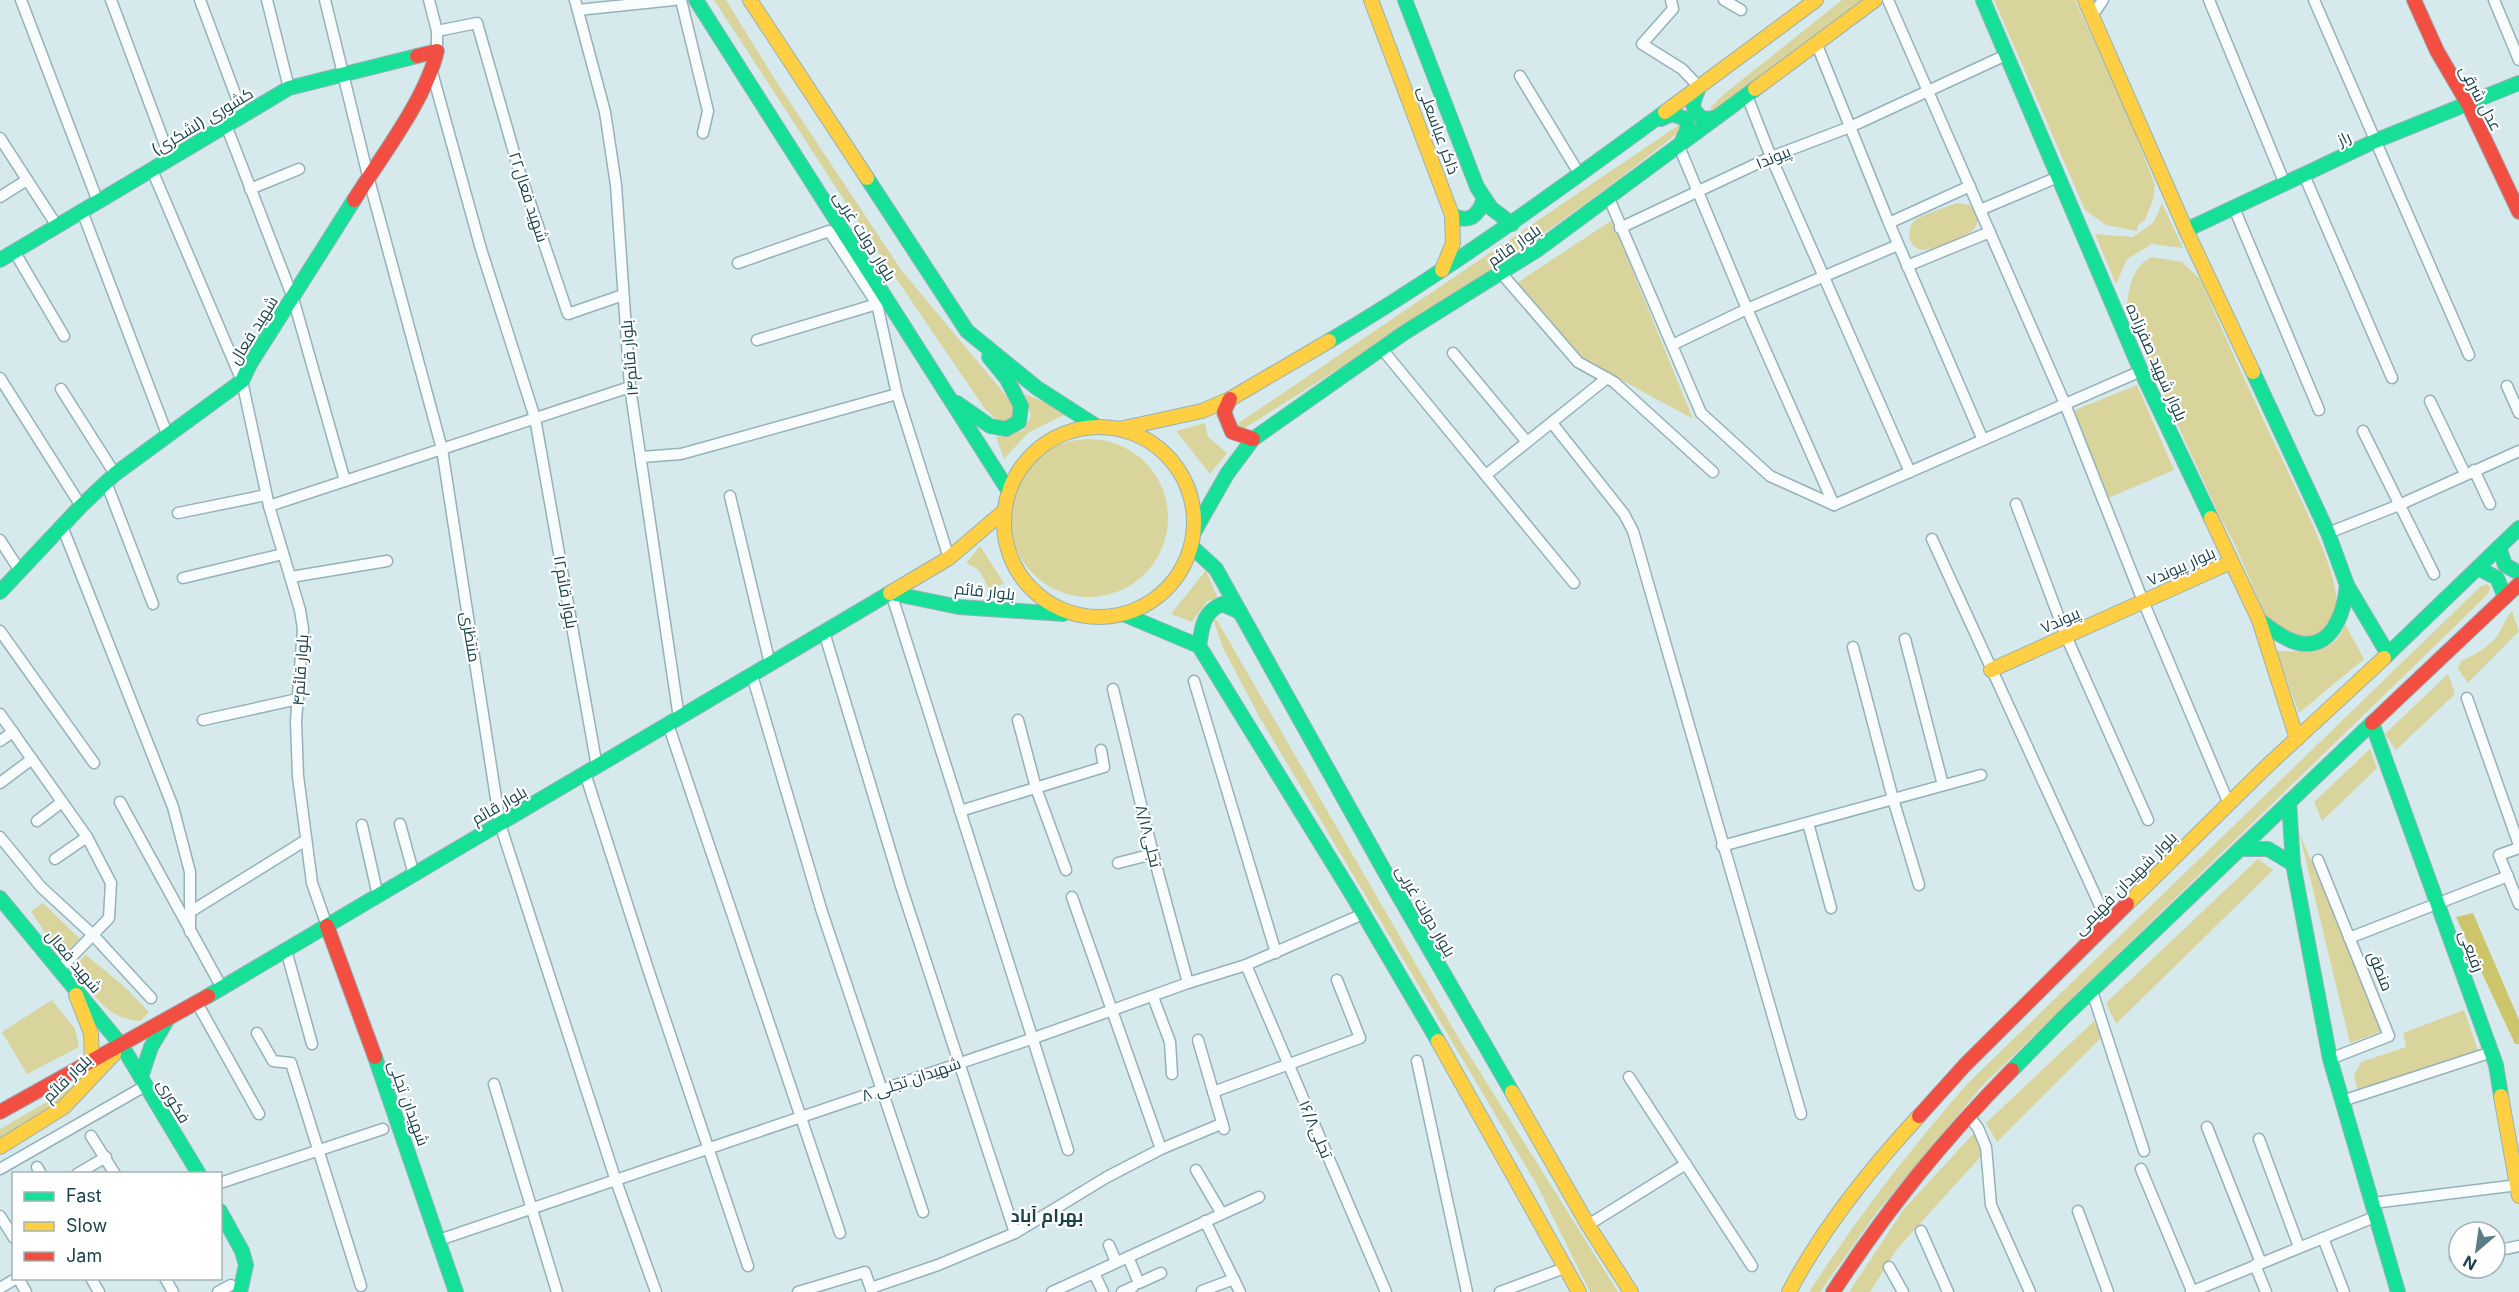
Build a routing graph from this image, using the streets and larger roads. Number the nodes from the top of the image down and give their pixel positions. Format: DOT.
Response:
graph roads {
  1 [pos="21,0"];
  2 [pos="111,0"];
  3 [pos="200,0"];
  4 [pos="267,0"];
  5 [pos="325,0"];
  6 [pos="429,0"];
  7 [pos="674,0"];
  8 [pos="681,0"];
  9 [pos="696,0"];
  10 [pos="750,0"];
  11 [pos="1371,0"];
  12 [pos="1405,0"];
  13 [pos="1671,0"];
  14 [pos="1724,0"];
  15 [pos="1816,0"];
  16 [pos="1875,0"];
  17 [pos="1887,0"];
  18 [pos="1983,0"];
  19 [pos="2085,0"];
  20 [pos="2103,0"];
  21 [pos="2209,0"];
  22 [pos="2314,0"];
  23 [pos="2414,0"];
  24 [pos="2494,0"];
  25 [pos="576,5"];
  26 [pos="1740,10"];
  27 [pos="2092,16"];
  28 [pos="437,31"];
  29 [pos="1817,45"];
  30 [pos="437,51"];
  31 [pos="2006,55"];
  32 [pos="2519,60"];
  33 [pos="432,72"];
  34 [pos="343,74"];
  35 [pos="1520,76"];
  36 [pos="2519,83"];
  37 [pos="289,88"];
  38 [pos="1699,89"];
  39 [pos="1929,92"];
  40 [pos="1748,96"];
  41 [pos="2468,104"];
  42 [pos="243,115"];
  43 [pos="1715,118"];
  44 [pos="1653,122"];
  45 [pos="226,125"];
  46 [pos="1850,127"];
  47 [pos="702,134"];
  48 [pos="0,138"];
  49 [pos="2375,141"];
  50 [pos="1680,142"];
  51 [pos="1771,157"];
  52 [pos="170,158"];
  53 [pos="299,169"];
  54 [pos="152,170"];
  55 [pos="1580,175"];
  56 [pos="2304,175"];
  57 [pos="368,176"];
  58 [pos="2058,177"];
  59 [pos="27,180"];
  60 [pos="2285,183"];
  61 [pos="1970,186"];
  62 [pos="250,189"];
  63 [pos="1698,191"];
  64 [pos="1608,196"];
  65 [pos="0,197"];
  66 [pos="1484,199"];
  67 [pos="98,202"];
  68 [pos="2234,208"];
  69 [pos="1980,210"];
  70 [pos="82,211"];
  71 [pos="2519,212"];
  72 [pos="1452,215"];
  73 [pos="1889,223"];
  74 [pos="1512,224"];
  75 [pos="57,226"];
  76 [pos="1620,228"];
  77 [pos="2186,231"];
  78 [pos="1990,232"];
  79 [pos="1898,245"];
  80 [pos="4,256"];
  81 [pos="738,263"];
  82 [pos="1907,266"];
  83 [pos="1441,272"];
  84 [pos="1502,274"];
  85 [pos="1825,276"];
  86 [pos="623,296"];
  87 [pos="293,298"];
  88 [pos="877,304"];
  89 [pos="1747,309"];
  90 [pos="967,331"];
  91 [pos="64,336"];
  92 [pos="757,340"];
  93 [pos="1672,345"];
  94 [pos="1382,349"];
  95 [pos="1453,353"];
  96 [pos="2469,355"];
  97 [pos="2141,371"];
  98 [pos="0,378"];
  99 [pos="1607,378"];
  100 [pos="2392,378"];
  101 [pos="242,381"];
  102 [pos="2507,386"];
  103 [pos="630,387"];
  104 [pos="61,389"];
  105 [pos="897,394"];
  106 [pos="947,396"];
  107 [pos="1230,399"];
  108 [pos="2430,401"];
  109 [pos="2065,404"];
  110 [pos="2319,410"];
  111 [pos="2519,413"];
  112 [pos="535,418"];
  113 [pos="1552,423"];
  114 [pos="1096,426"];
  115 [pos="1119,429"];
  116 [pos="2363,431"];
  117 [pos="167,434"];
  118 [pos="1253,439"];
  119 [pos="1983,440"];
  120 [pos="1527,442"];
  121 [pos="442,449"];
  122 [pos="2519,451"];
  123 [pos="641,457"];
  124 [pos="1713,472"];
  125 [pos="1910,472"];
  126 [pos="2469,472"];
  127 [pos="1486,475"];
  128 [pos="110,478"];
  129 [pos="345,481"];
  130 [pos="1008,490"];
  131 [pos="730,496"];
  132 [pos="267,500"];
  133 [pos="2016,504"];
  134 [pos="2490,504"];
  135 [pos="1834,505"];
  136 [pos="2399,505"];
  137 [pos="81,506"];
  138 [pos="1003,512"];
  139 [pos="178,513"];
  140 [pos="62,526"];
  141 [pos="2519,528"];
  142 [pos="1194,532"];
  143 [pos="2328,533"];
  144 [pos="1932,539"];
  145 [pos="0,540"];
  146 [pos="1192,547"];
  147 [pos="2499,547"];
  148 [pos="283,554"];
  149 [pos="949,558"];
  150 [pos="387,561"];
  151 [pos="2231,562"];
  152 [pos="2478,568"];
  153 [pos="20,571"];
  154 [pos="2519,573"];
  155 [pos="2434,574"];
  156 [pos="291,577"];
  157 [pos="183,578"];
  158 [pos="1574,583"];
  159 [pos="2519,584"];
  160 [pos="2347,585"];
  161 [pos="0,592"];
  162 [pos="891,593"];
  163 [pos="2505,597"];
  164 [pos="2143,601"];
  165 [pos="153,604"];
  166 [pos="1240,612"];
  167 [pos="1123,614"];
  168 [pos="1078,616"];
  169 [pos="2259,620"];
  170 [pos="0,631"];
  171 [pos="824,632"];
  172 [pos="2066,636"];
  173 [pos="1905,639"];
  174 [pos="1199,646"];
  175 [pos="1853,647"];
  176 [pos="2388,654"];
  177 [pos="770,664"];
  178 [pos="1991,670"];
  179 [pos="752,675"];
  180 [pos="1194,681"];
  181 [pos="1113,689"];
  182 [pos="2467,698"];
  183 [pos="298,699"];
  184 [pos="0,714"];
  185 [pos="203,720"];
  186 [pos="1018,720"];
  187 [pos="674,721"];
  188 [pos="2372,723"];
  189 [pos="12,732"];
  190 [pos="2297,739"];
  191 [pos="0,741"];
  192 [pos="1101,750"];
  193 [pos="32,759"];
  194 [pos="94,763"];
  195 [pos="591,770"];
  196 [pos="1981,775"];
  197 [pos="0,783"];
  198 [pos="1943,785"];
  199 [pos="1036,788"];
  200 [pos="1893,799"];
  201 [pos="62,802"];
  202 [pos="120,802"];
  203 [pos="2289,802"];
  204 [pos="2229,804"];
  205 [pos="960,811"];
  206 [pos="2148,820"];
  207 [pos="38,821"];
  208 [pos="1808,823"];
  209 [pos="400,824"];
  210 [pos="500,824"];
  211 [pos="362,825"];
  212 [pos="0,837"];
  213 [pos="87,837"];
  214 [pos="306,840"];
  215 [pos="1722,846"];
  216 [pos="2519,846"];
  217 [pos="2240,849"];
  218 [pos="1153,854"];
  219 [pos="55,859"];
  220 [pos="2318,860"];
  221 [pos="1118,863"];
  222 [pos="2293,864"];
  223 [pos="1066,870"];
  224 [pos="414,875"];
  225 [pos="2508,876"];
  226 [pos="1919,885"];
  227 [pos="378,896"];
  228 [pos="1072,897"];
  229 [pos="0,898"];
  230 [pos="2518,898"];
  231 [pos="2436,904"];
  232 [pos="1831,908"];
  233 [pos="190,912"];
  234 [pos="5,914"];
  235 [pos="1362,914"];
  236 [pos="2108,923"];
  237 [pos="327,926"];
  238 [pos="190,932"];
  239 [pos="93,935"];
  240 [pos="2349,938"];
  241 [pos="286,951"];
  242 [pos="1276,953"];
  243 [pos="1246,965"];
  244 [pos="60,969"];
  245 [pos="1338,980"];
  246 [pos="70,981"];
  247 [pos="1188,983"];
  248 [pos="222,988"];
  249 [pos="2091,991"];
  250 [pos="1154,997"];
  251 [pos="151,998"];
  252 [pos="197,1003"];
  253 [pos="1112,1011"];
  254 [pos="167,1020"];
  255 [pos="257,1033"];
  256 [pos="1034,1038"];
  257 [pos="1198,1040"];
  258 [pos="312,1044"];
  259 [pos="122,1046"];
  260 [pos="2492,1052"];
  261 [pos="2330,1059"];
  262 [pos="92,1061"];
  263 [pos="1417,1061"];
  264 [pos="958,1064"];
  265 [pos="1288,1065"];
  266 [pos="1172,1074"];
  267 [pos="1629,1077"];
  268 [pos="143,1082"];
  269 [pos="494,1084"];
  270 [pos="882,1088"];
  271 [pos="1213,1092"];
  272 [pos="2342,1101"];
  273 [pos="0,1112"];
  274 [pos="259,1114"];
  275 [pos="1801,1114"];
  276 [pos="1969,1116"];
  277 [pos="801,1118"];
  278 [pos="2207,1127"];
  279 [pos="383,1129"];
  280 [pos="91,1136"];
  281 [pos="2259,1139"];
  282 [pos="0,1148"];
  283 [pos="708,1149"];
  284 [pos="1068,1149"];
  285 [pos="1161,1149"];
  286 [pos="320,1150"];
  287 [pos="2144,1151"];
  288 [pos="106,1158"];
  289 [pos="1686,1164"];
  290 [pos="0,1169"];
  291 [pos="1196,1170"];
  292 [pos="2141,1170"];
  293 [pos="80,1172"];
  294 [pos="114,1172"];
  295 [pos="198,1172"];
  296 [pos="616,1181"];
  297 [pos="222,1182"];
  298 [pos="2518,1191"];
  299 [pos="1259,1197"];
  300 [pos="531,1209"];
  301 [pos="2375,1210"];
  302 [pos="2078,1211"];
  303 [pos="924,1212"];
  304 [pos="1222,1214"];
  305 [pos="222,1215"];
  306 [pos="0,1216"];
  307 [pos="1205,1221"];
  308 [pos="1588,1225"];
  309 [pos="1921,1231"];
  310 [pos="840,1233"];
  311 [pos="1015,1233"];
  312 [pos="12,1235"];
  313 [pos="2323,1238"];
  314 [pos="439,1240"];
  315 [pos="1109,1245"];
  316 [pos="2299,1247"];
  317 [pos="1128,1257"];
  318 [pos="1116,1262"];
  319 [pos="2258,1264"];
  320 [pos="748,1266"];
  321 [pos="1752,1266"];
  322 [pos="1567,1267"];
  323 [pos="1889,1267"];
  324 [pos="1094,1273"];
  325 [pos="1161,1273"];
  326 [pos="1234,1278"];
  327 [pos="14,1280"];
  328 [pos="361,1286"];
  329 [pos="1133,1287"];
  330 [pos="0,1288"];
  331 [pos="236,1289"];
  332 [pos="871,1290"];
  333 [pos="1202,1291"];
  334 [pos="218,1292"];
  335 [pos="456,1292"];
  336 [pos="557,1292"];
  337 [pos="656,1292"];
  338 [pos="798,1292"];
  339 [pos="1052,1292"];
  340 [pos="1103,1292"];
  341 [pos="1122,1292"];
  342 [pos="1240,1292"];
  343 [pos="1386,1292"];
  344 [pos="1467,1292"];
  345 [pos="1500,1292"];
  346 [pos="1579,1292"];
  347 [pos="1631,1292"];
  348 [pos="1789,1292"];
  349 [pos="1833,1292"];
  350 [pos="1903,1292"];
  351 [pos="1947,1292"];
  352 [pos="2030,1292"];
  353 [pos="2108,1292"];
  354 [pos="2191,1292"];
  355 [pos="2266,1292"];
  356 [pos="2344,1292"];
  357 [pos="2398,1292"];
  1 -- 67 [label="street"];
  2 -- 52 [label="street"];
  3 -- 42 [label="street"];
  4 -- 37 [label="street"];
  5 -- 34 [label="street, منتظزی"];
  6 -- 28 [label="street"];
  7 -- 25 [label="street"];
  8 -- 47 [label="street"];
  9 -- 106 [label="street, بلوار دولت غربی"];
  10 -- 90 [label="street, بلوار دولت غربی"];
  11 -- 72 [label="street, ذاکر عباسعلی"];
  12 -- 66 [label="street, ذاکر عباسعلی"];
  13 -- 38 [label="street"];
  14 -- 26 [label="street"];
  15 -- 38 [label="street, بلوار قائم"];
  16 -- 29 [label="street, بلوار قائم"];
  17 -- 39 [label="street"];
  18 -- 31 [label="street, بلوار شهید صفرزاده"];
  19 -- 27 [label="street"];
  20 -- 27 [label="street"];
  21 -- 60 [label="street"];
  22 -- 49 [label="street"];
  23 -- 41 [label="street, عدل شرقی"];
  24 -- 32 [label="street"];
  25 -- 86 [label="street, بلوار قائم۱۴"];
  27 -- 77 [label="street"];
  28 -- 30 [label="street"];
  28 -- 86 [label="street, شهید فعال۲۲"];
  29 -- 40 [label="street, بلوار قائم"];
  29 -- 46 [label="street"];
  30 -- 33 [label="street, شهید فعال"];
  30 -- 34 [label="street, کشوری (لشکری)"];
  31 -- 39 [label="street, پیوند۱"];
  31 -- 58 [label="street, بلوار شهید صفرزاده"];
  33 -- 57 [label="street, شهید فعال"];
  33 -- 112 [label="street, بلوار قائم۱۲"];
  34 -- 37 [label="street, کشوری (لشکری)"];
  34 -- 57 [label="street, منتظزی"];
  35 -- 55 [label="street"];
  36 -- 41 [label="street, راز"];
  37 -- 42 [label="street, کشوری (لشکری)"];
  38 -- 43 [label="street"];
  38 -- 44 [label="street, بلوار قائم"];
  39 -- 46 [label="street, پیوند۱"];
  39 -- 61 [label="street"];
  40 -- 43 [label="street, بلوار قائم"];
  40 -- 51 [label="street"];
  41 -- 49 [label="street, راز"];
  41 -- 71 [label="street, عدل شرقی"];
  42 -- 45 [label="street, کشوری (لشکری)"];
  43 -- 50 [label="street, بلوار قائم"];
  44 -- 50 [label="street"];
  44 -- 55 [label="street, بلوار قائم"];
  45 -- 52 [label="street, کشوری (لشکری)"];
  45 -- 62 [label="street"];
  46 -- 51 [label="street, پیوند۱"];
  46 -- 73 [label="street"];
  48 -- 59 [label="street"];
  49 -- 56 [label="street, راز"];
  49 -- 96 [label="street"];
  50 -- 63 [label="street"];
  50 -- 64 [label="street, بلوار قائم"];
  51 -- 63 [label="street, پیوند۱"];
  51 -- 85 [label="street"];
  52 -- 54 [label="street, کشوری (لشکری)"];
  53 -- 62 [label="street"];
  54 -- 67 [label="street, کشوری (لشکری)"];
  54 -- 101 [label="street, بلوار قائم۴"];
  55 -- 74 [label="street, بلوار قائم"];
  56 -- 60 [label="street, راز"];
  56 -- 100 [label="street"];
  57 -- 87 [label="street, شهید فعال"];
  57 -- 121 [label="street, منتظزی"];
  58 -- 69 [label="street"];
  58 -- 97 [label="street, بلوار شهید صفرزاده"];
  59 -- 65 [label="street"];
  59 -- 75 [label="street"];
  60 -- 68 [label="street, راز"];
  61 -- 69 [label="street"];
  61 -- 73 [label="street"];
  62 -- 87 [label="street"];
  63 -- 76 [label="street, پیوند۱"];
  63 -- 89 [label="street"];
  64 -- 76 [label="street"];
  64 -- 84 [label="street, بلوار قائم"];
  66 -- 72 [label="street"];
  66 -- 74 [label="street, ذاکر عباسعلی"];
  67 -- 70 [label="street, کشوری (لشکری)"];
  68 -- 77 [label="street, راز"];
  68 -- 110 [label="street"];
  69 -- 78 [label="street"];
  70 -- 75 [label="street, کشوری (لشکری)"];
  70 -- 117 [label="street"];
  72 -- 83 [label="street, ذاکر عباسعلی"];
  73 -- 79 [label="street"];
  74 -- 83 [label="street, بلوار قائم"];
  75 -- 80 [label="street, کشوری (لشکری)"];
  76 -- 93 [label="street"];
  77 -- 143 [label="street"];
  78 -- 82 [label="street"];
  78 -- 109 [label="street"];
  79 -- 82 [label="street"];
  79 -- 85 [label="street"];
  80 -- 91 [label="street"];
  81 -- 88 [label="street"];
  82 -- 119 [label="street"];
  83 -- 107 [label="street, بلوار قائم"];
  84 -- 94 [label="street, بلوار قائم"];
  84 -- 99 [label="street"];
  85 -- 89 [label="street"];
  85 -- 125 [label="street"];
  86 -- 103 [label="street, بلوار قائم۱۴"];
  87 -- 101 [label="street, شهید فعال"];
  87 -- 129 [label="street"];
  88 -- 92 [label="street"];
  88 -- 105 [label="street"];
  89 -- 93 [label="street"];
  89 -- 135 [label="street"];
  90 -- 106 [label="street"];
  90 -- 114 [label="street, بلوار دولت غربی"];
  93 -- 135 [label="street"];
  94 -- 118 [label="street, بلوار قائم"];
  94 -- 127 [label="street"];
  95 -- 120 [label="street"];
  97 -- 109 [label="street"];
  97 -- 151 [label="street, بلوار شهید صفرزاده"];
  98 -- 137 [label="street"];
  99 -- 113 [label="street"];
  99 -- 124 [label="street"];
  101 -- 117 [label="street, شهید فعال"];
  101 -- 132 [label="street, بلوار قائم۴"];
  102 -- 111 [label="street"];
  103 -- 112 [label="street"];
  103 -- 123 [label="street, بلوار قائم۱۴"];
  104 -- 128 [label="street"];
  105 -- 123 [label="street"];
  105 -- 149 [label="street"];
  106 -- 130 [label="street, بلوار دولت غربی"];
  107 -- 115 [label="street, بلوار قائم"];
  107 -- 118 [label="street"];
  108 -- 126 [label="street"];
  109 -- 119 [label="street"];
  109 -- 164 [label="street"];
  112 -- 121 [label="street"];
  112 -- 195 [label="street, بلوار قائم۱۲"];
  113 -- 120 [label="street"];
  113 -- 215 [label="street"];
  114 -- 115 [label="street"];
  114 -- 130 [label="street"];
  115 -- 142 [label="street"];
  116 -- 136 [label="street"];
  117 -- 128 [label="street, شهید فعال"];
  118 -- 142 [label="street, بلوار قائم"];
  119 -- 125 [label="street"];
  120 -- 127 [label="street"];
  121 -- 129 [label="street"];
  121 -- 210 [label="street, منتظزی"];
  122 -- 126 [label="street"];
  123 -- 187 [label="street, بلوار قائم۱۴"];
  125 -- 135 [label="street"];
  126 -- 134 [label="street"];
  126 -- 136 [label="street"];
  127 -- 158 [label="street"];
  128 -- 137 [label="street, شهید فعال"];
  128 -- 165 [label="street"];
  129 -- 132 [label="street"];
  130 -- 138 [label="street"];
  131 -- 177 [label="street"];
  132 -- 139 [label="street"];
  132 -- 148 [label="street, بلوار قائم۴"];
  133 -- 172 [label="street"];
  136 -- 143 [label="street"];
  136 -- 155 [label="street"];
  137 -- 140 [label="street, شهید فعال"];
  138 -- 149 [label="street, بلوار قائم"];
  138 -- 168 [label="street"];
  140 -- 153 [label="street, شهید فعال"];
  140 -- 233 [label="street"];
  141 -- 147 [label="street, بلوار شهیدان فهیمی"];
  142 -- 146 [label="street"];
  143 -- 160 [label="street"];
  144 -- 178 [label="street"];
  145 -- 153 [label="street"];
  146 -- 166 [label="street, بلوار دولت غربی"];
  146 -- 167 [label="street"];
  147 -- 152 [label="street, بلوار شهیدان فهیمی"];
  147 -- 154 [label="street"];
  148 -- 156 [label="street, بلوار قائم۴"];
  148 -- 157 [label="street"];
  149 -- 162 [label="street, بلوار قائم"];
  150 -- 156 [label="street"];
  151 -- 164 [label="street, بلوار پیوند۷"];
  151 -- 169 [label="street, بلوار شهید صفرزاده"];
  152 -- 163 [label="street"];
  152 -- 176 [label="street, بلوار شهیدان فهیمی"];
  153 -- 161 [label="street, شهید فعال"];
  156 -- 183 [label="street, بلوار قائم۴"];
  159 -- 163 [label="street"];
  160 -- 169 [label="street"];
  160 -- 176 [label="street"];
  162 -- 168 [label="street, بلوار قائم"];
  162 -- 171 [label="street, بلوار قائم"];
  162 -- 205 [label="street"];
  163 -- 188 [label="street"];
  164 -- 172 [label="street, پیوند۷"];
  164 -- 204 [label="street"];
  166 -- 174 [label="street"];
  166 -- 308 [label="street, بلوار دولت غربی"];
  167 -- 168 [label="street"];
  167 -- 174 [label="street"];
  169 -- 190 [label="street, بلوار شهید صفرزاده"];
  170 -- 194 [label="street"];
  171 -- 177 [label="street, بلوار قائم"];
  171 -- 264 [label="street"];
  172 -- 178 [label="street, پیوند۷"];
  172 -- 206 [label="street"];
  173 -- 198 [label="street"];
  174 -- 235 [label="street"];
  175 -- 200 [label="street"];
  176 -- 190 [label="street, بلوار شهیدان فهیمی"];
  177 -- 179 [label="street, بلوار قائم"];
  178 -- 236 [label="street"];
  179 -- 187 [label="street, بلوار قائم"];
  179 -- 270 [label="street"];
  180 -- 242 [label="street"];
  181 -- 218 [label="street, تجلی۸/۱۸"];
  182 -- 216 [label="street"];
  183 -- 185 [label="street"];
  183 -- 214 [label="street, بلوار قائم۴"];
  184 -- 189 [label="street"];
  186 -- 199 [label="street"];
  187 -- 195 [label="street, بلوار قائم"];
  187 -- 277 [label="street, بلوار قائم۱۴"];
  188 -- 203 [label="street"];
  188 -- 231 [label="street, رفیعی"];
  189 -- 191 [label="street"];
  189 -- 193 [label="street"];
  190 -- 204 [label="street, بلوار شهیدان فهیمی"];
  192 -- 199 [label="street"];
  193 -- 197 [label="street"];
  193 -- 201 [label="street"];
  195 -- 210 [label="street, بلوار قائم"];
  195 -- 283 [label="street, بلوار قائم۱۲"];
  196 -- 198 [label="street"];
  198 -- 200 [label="street"];
  199 -- 205 [label="street"];
  199 -- 223 [label="street"];
  200 -- 208 [label="street"];
  200 -- 226 [label="street"];
  201 -- 207 [label="street"];
  201 -- 213 [label="street"];
  202 -- 238 [label="street"];
  203 -- 217 [label="street"];
  203 -- 222 [label="street"];
  204 -- 236 [label="street, بلوار شهیدان فهیمی"];
  205 -- 256 [label="street"];
  208 -- 215 [label="street"];
  208 -- 232 [label="street"];
  209 -- 224 [label="street"];
  210 -- 224 [label="street, بلوار قائم"];
  210 -- 296 [label="street, منتظزی"];
  211 -- 227 [label="street"];
  212 -- 239 [label="street"];
  213 -- 219 [label="street"];
  213 -- 239 [label="street"];
  214 -- 233 [label="street"];
  214 -- 237 [label="street, بلوار قائم۴"];
  215 -- 275 [label="street"];
  216 -- 225 [label="street"];
  217 -- 222 [label="street"];
  217 -- 249 [label="street"];
  218 -- 221 [label="street"];
  218 -- 247 [label="street, تجلی۸/۱۸"];
  220 -- 240 [label="street, منطق"];
  222 -- 261 [label="street"];
  224 -- 227 [label="street, بلوار قائم"];
  225 -- 230 [label="street"];
  225 -- 231 [label="street"];
  227 -- 237 [label="street, بلوار قائم"];
  228 -- 253 [label="street"];
  229 -- 234 [label="street, شهید فعال"];
  231 -- 240 [label="street"];
  231 -- 260 [label="street, رفیعی"];
  233 -- 238 [label="street"];
  234 -- 244 [label="street, شهید فعال"];
  235 -- 242 [label="street, شهیدان تجلی ۸"];
  235 -- 322 [label="street"];
  236 -- 348 [label="street, بلوار شهیدان فهیمی"];
  237 -- 241 [label="street, بلوار قائم"];
  237 -- 314 [label="street, شهیدان تجلی"];
  238 -- 248 [label="street"];
  239 -- 244 [label="street"];
  239 -- 251 [label="street"];
  240 -- 261 [label="street, منطق"];
  241 -- 248 [label="street, بلوار قائم"];
  241 -- 258 [label="street"];
  242 -- 243 [label="street, شهیدان تجلی ۸"];
  243 -- 247 [label="street, شهیدان تجلی ۸"];
  243 -- 265 [label="street, تجلی۱۶/۸"];
  244 -- 246 [label="street, شهید فعال"];
  245 -- 265 [label="street"];
  246 -- 259 [label="street, شهید فعال"];
  246 -- 262 [label="street"];
  247 -- 250 [label="street, شهیدان تجلی ۸"];
  248 -- 252 [label="street, بلوار قائم"];
  249 -- 276 [label="street"];
  249 -- 287 [label="street"];
  250 -- 253 [label="street, شهیدان تجلی ۸"];
  250 -- 266 [label="street"];
  252 -- 254 [label="street, بلوار قائم"];
  252 -- 274 [label="street"];
  253 -- 256 [label="street, شهیدان تجلی ۸"];
  253 -- 285 [label="street"];
  254 -- 259 [label="street, بلوار قائم"];
  254 -- 268 [label="street"];
  255 -- 286 [label="street"];
  256 -- 264 [label="street, شهیدان تجلی ۸"];
  256 -- 284 [label="street"];
  257 -- 271 [label="street"];
  259 -- 262 [label="street, بلوار قائم"];
  259 -- 268 [label="street, فکوری"];
  259 -- 282 [label="street, بلوار قائم"];
  260 -- 272 [label="street"];
  260 -- 298 [label="street, رفیعی"];
  261 -- 272 [label="street"];
  262 -- 273 [label="street, بلوار قائم"];
  263 -- 344 [label="street"];
  264 -- 270 [label="street, شهیدان تجلی ۸"];
  264 -- 311 [label="street"];
  265 -- 271 [label="street"];
  265 -- 343 [label="street, تجلی۱۶/۸"];
  267 -- 289 [label="street"];
  268 -- 290 [label="street"];
  268 -- 295 [label="street, فکوری"];
  269 -- 300 [label="street"];
  270 -- 277 [label="street, شهیدان تجلی ۸"];
  270 -- 303 [label="street"];
  271 -- 285 [label="street"];
  272 -- 301 [label="street"];
  276 -- 349 [label="street"];
  276 -- 352 [label="street"];
  277 -- 283 [label="street, شهیدان تجلی ۸"];
  277 -- 310 [label="street, بلوار قائم۱۴"];
  278 -- 319 [label="street"];
  279 -- 286 [label="street"];
  280 -- 288 [label="street"];
  281 -- 316 [label="street"];
  283 -- 296 [label="street, شهیدان تجلی ۸"];
  283 -- 320 [label="street, بلوار قائم۱۲"];
  285 -- 311 [label="street"];
  286 -- 297 [label="street"];
  286 -- 328 [label="street"];
  288 -- 293 [label="street"];
  288 -- 294 [label="street"];
  289 -- 308 [label="street"];
  289 -- 321 [label="street"];
  291 -- 304 [label="street"];
  292 -- 354 [label="street"];
  296 -- 300 [label="street, شهیدان تجلی ۸"];
  296 -- 337 [label="street, منتظزی"];
  298 -- 301 [label="street"];
  299 -- 304 [label="street"];
  300 -- 314 [label="street, شهیدان تجلی ۸"];
  300 -- 336 [label="street"];
  301 -- 313 [label="street"];
  301 -- 357 [label="street"];
  302 -- 353 [label="street"];
  304 -- 307 [label="street"];
  305 -- 331 [label="street"];
  306 -- 312 [label="street"];
  307 -- 317 [label="street"];
  307 -- 326 [label="street"];
  308 -- 347 [label="street, بلوار دولت غربی"];
  309 -- 351 [label="street"];
  311 -- 332 [label="street"];
  313 -- 316 [label="street"];
  313 -- 356 [label="street"];
  314 -- 335 [label="street, شهیدان تجلی"];
  315 -- 318 [label="street"];
  316 -- 319 [label="street"];
  317 -- 318 [label="street"];
  317 -- 325 [label="street"];
  318 -- 324 [label="street"];
  319 -- 354 [label="street"];
  319 -- 355 [label="street"];
  322 -- 345 [label="street"];
  322 -- 346 [label="street"];
  323 -- 350 [label="street"];
  324 -- 339 [label="street"];
  324 -- 340 [label="street"];
  326 -- 333 [label="street"];
  326 -- 342 [label="street"];
  327 -- 330 [label="street"];
  329 -- 341 [label="street"];
  331 -- 334 [label="street"];
  332 -- 338 [label="street"];
}
